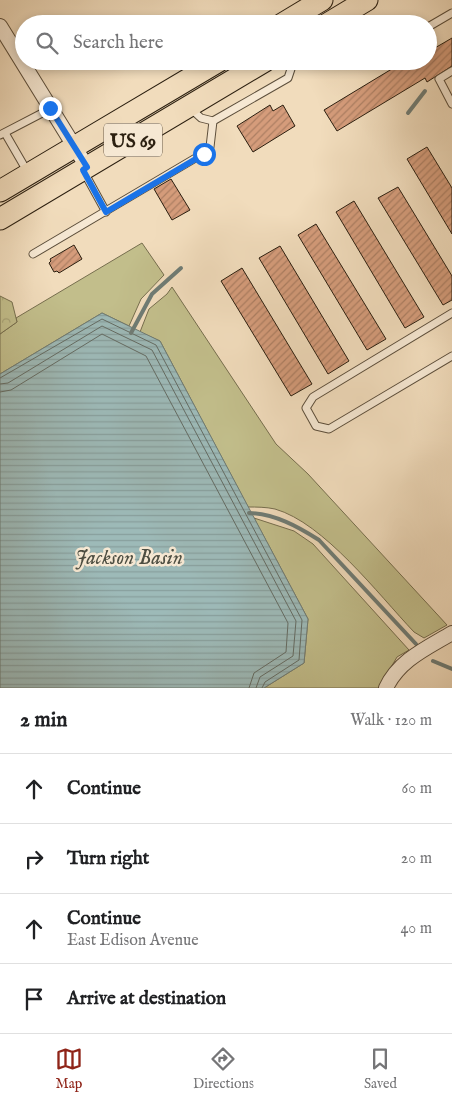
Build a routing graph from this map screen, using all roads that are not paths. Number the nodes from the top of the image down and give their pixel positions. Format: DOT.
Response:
graph roads {
  1 [pos="322,0"];
  2 [pos="367,0"];
  3 [pos="452,12"];
  4 [pos="297,15"];
  5 [pos="344,15"];
  6 [pos="437,21"];
  7 [pos="0,26"];
  8 [pos="15,51"];
  9 [pos="27,70"];
  10 [pos="204,70"];
  11 [pos="250,70"];
  12 [pos="291,70"];
  13 [pos="452,71"];
  14 [pos="452,104"];
  15 [pos="189,107"];
  16 [pos="50,108"];
  17 [pos="213,121"];
  18 [pos="2,134"];
  19 [pos="74,147"];
  20 [pos="85,168"];
  21 [pos="29,174"];
  22 [pos="0,191"];
  23 [pos="106,212"];
  24 [pos="0,219"];
  25 [pos="33,254"];
  26 [pos="452,313"];
  27 [pos="452,356"];
  28 [pos="452,633"];
  29 [pos="386,688"];
  1 -- 4 [label="main road"];
  2 -- 5 [label="main road"];
  3 -- 6 [label="lane"];
  7 -- 8 [label="street"];
  9 -- 16 [label="street"];
  10 -- 19 [label="main road, US 69"];
  11 -- 15 [label="main road, US 69"];
  12 -- 17 [label="lane"];
  13 -- 14 [label="lane"];
  15 -- 17 [label="lane"];
  15 -- 20 [label="main road, US 69"];
  16 -- 18 [label="lane"];
  16 -- 19 [label="street"];
  17 -- 23 [label="lane"];
  18 -- 21 [label="lane"];
  19 -- 20 [label="street"];
  19 -- 21 [label="main road, US 69"];
  20 -- 23 [label="lane"];
  20 -- 24 [label="main road, US 69"];
  21 -- 22 [label="main road, US 69"];
  23 -- 25 [label="lane"];
  26 -- 27 [label="lane"];
  28 -- 29 [label="street"];
}
